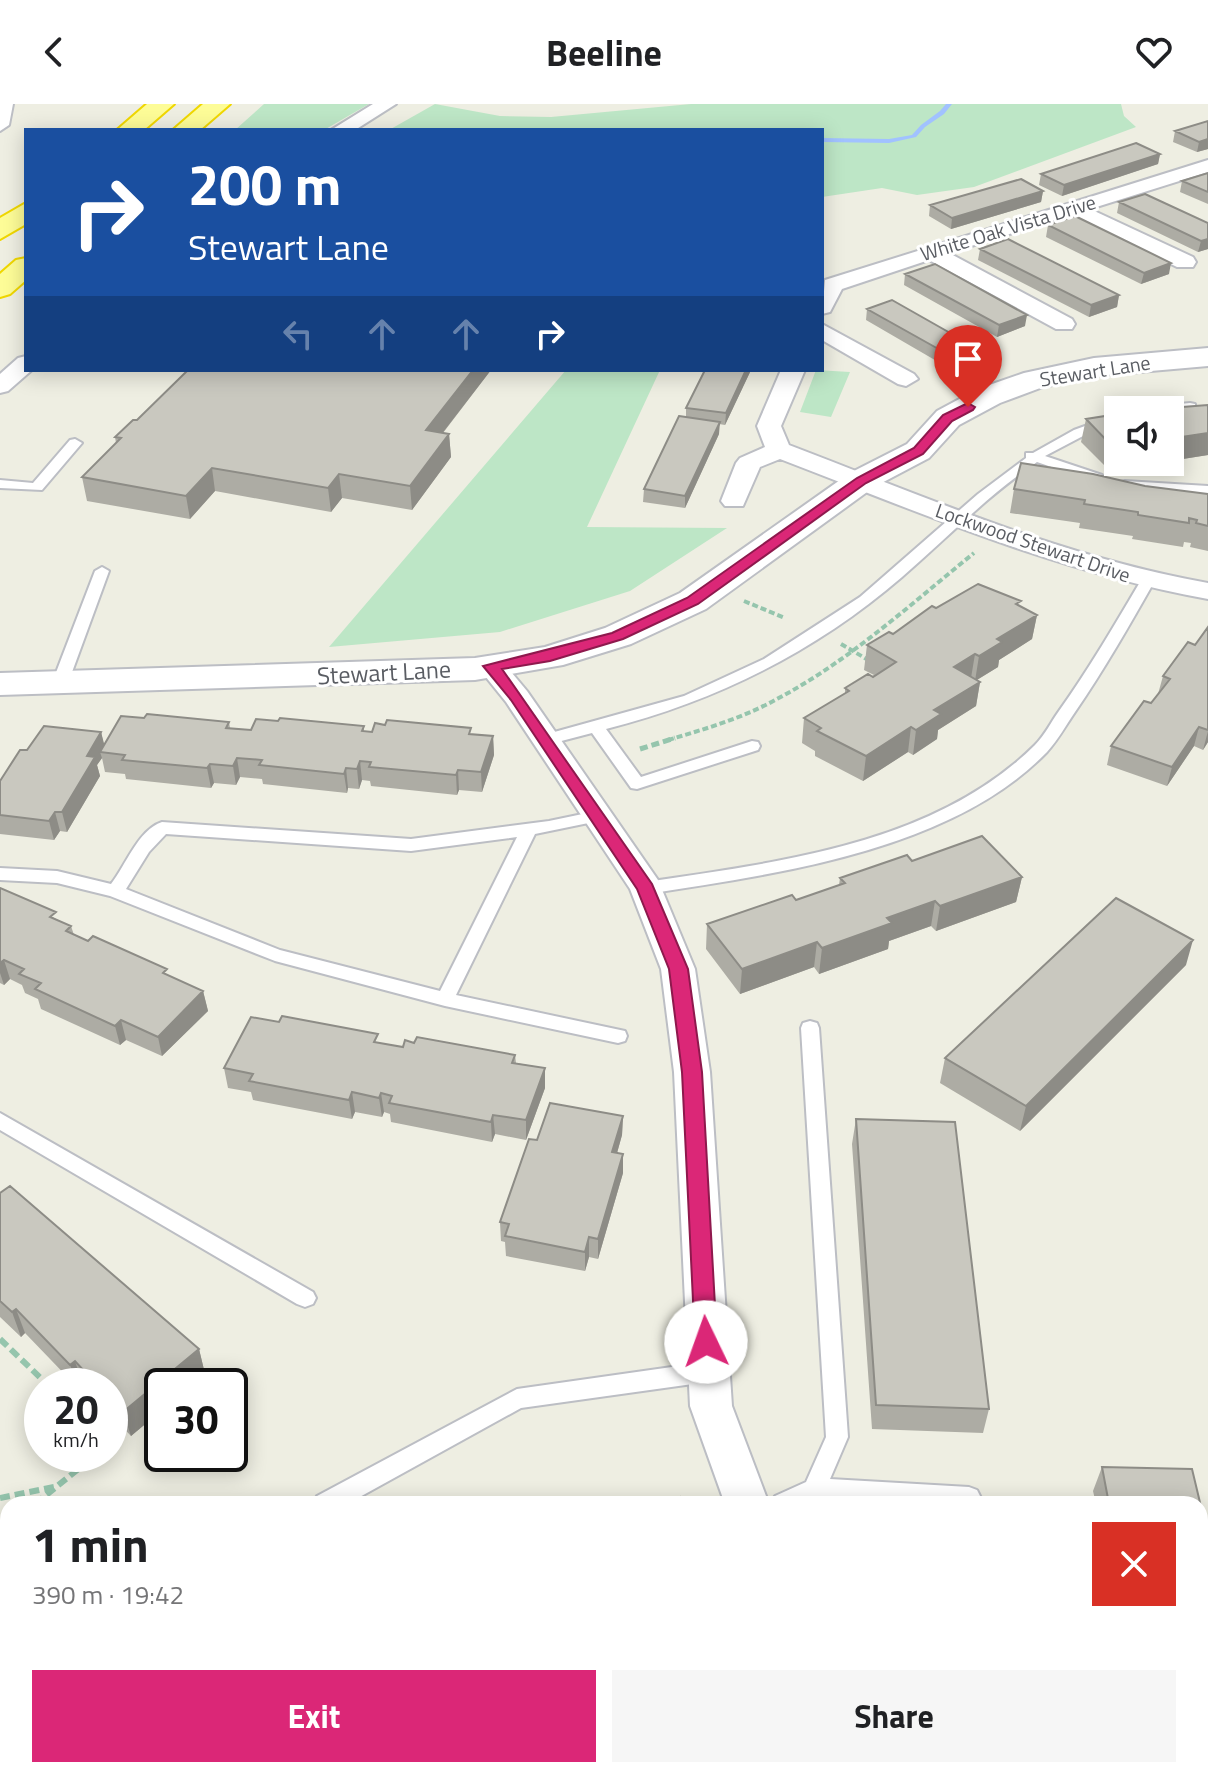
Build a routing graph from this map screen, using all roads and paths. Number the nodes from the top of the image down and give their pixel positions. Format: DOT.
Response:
graph roads {
  1 [pos="4,104"];
  2 [pos="162,104"];
  3 [pos="218,104"];
  4 [pos="387,104"];
  5 [pos="0,125"];
  6 [pos="132,128"];
  7 [pos="188,128"];
  8 [pos="345,128"];
  9 [pos="1208,167"];
  10 [pos="1073,209"];
  11 [pos="24,213"];
  12 [pos="0,231"];
  13 [pos="930,252"];
  14 [pos="1185,262"];
  15 [pos="24,268"];
  16 [pos="0,288"];
  17 [pos="824,303"];
  18 [pos="1064,324"];
  19 [pos="824,332"];
  20 [pos="1208,357"];
  21 [pos="24,365"];
  22 [pos="792,372"];
  23 [pos="906,379"];
  24 [pos="0,386"];
  25 [pos="1190,407"];
  26 [pos="1184,408"];
  27 [pos="1104,422"];
  28 [pos="75,443"];
  29 [pos="779,450"];
  30 [pos="1031,456"];
  31 [pos="862,480"];
  32 [pos="0,484"];
  33 [pos="1208,490"];
  34 [pos="734,501"];
  35 [pos="958,517"];
  36 [pos="974,553"];
  37 [pos="102,571"];
  38 [pos="1147,582"];
  39 [pos="1208,591"];
  40 [pos="735,597"];
  41 [pos="785,618"];
  42 [pos="829,637"];
  43 [pos="853,651"];
  44 [pos="874,663"];
  45 [pos="491,666"];
  46 [pos="60,683"];
  47 [pos="0,684"];
  48 [pos="595,726"];
  49 [pos="546,740"];
  50 [pos="752,746"];
  51 [pos="640,749"];
  52 [pos="597,816"];
  53 [pos="529,830"];
  54 [pos="0,874"];
  55 [pos="646,888"];
  56 [pos="115,891"];
  57 [pos="445,999"];
  58 [pos="810,1028"];
  59 [pos="618,1036"];
  60 [pos="0,1121"];
  61 [pos="305,1298"];
  62 [pos="0,1339"];
  63 [pos="30,1368"];
  64 [pos="707,1372"];
  65 [pos="74,1472"];
  66 [pos="57,1486"];
  67 [pos="814,1489"];
  68 [pos="10,1496"];
  69 [pos="45,1496"];
  70 [pos="340,1496"];
  71 [pos="744,1496"];
  72 [pos="800,1496"];
  73 [pos="935,1496"];
  1 -- 5 [label="street"];
  2 -- 6 [label="highway"];
  3 -- 7 [label="highway"];
  4 -- 8 [label="street"];
  9 -- 10 [label="street, White Oak Vista Drive"];
  10 -- 13 [label="street, White Oak Vista Drive"];
  10 -- 14 [label="street"];
  11 -- 12 [label="highway"];
  13 -- 17 [label="street, White Oak Vista Drive"];
  13 -- 18 [label="street"];
  15 -- 16 [label="highway"];
  19 -- 23 [label="street"];
  20 -- 31 [label="street, Stewart Lane"];
  21 -- 24 [label="street"];
  22 -- 29 [label="street"];
  25 -- 26 [label="lane"];
  27 -- 30 [label="lane"];
  28 -- 32 [label="lane"];
  29 -- 31 [label="street"];
  29 -- 34 [label="street"];
  30 -- 33 [label="lane"];
  30 -- 35 [label="lane"];
  31 -- 35 [label="street, Lockwood Stewart Drive"];
  31 -- 45 [label="street, Stewart Lane"];
  35 -- 38 [label="street, Lockwood Stewart Drive"];
  35 -- 48 [label="lane"];
  36 -- 43 [label="path"];
  37 -- 46 [label="lane"];
  38 -- 39 [label="street, Lockwood Stewart Drive"];
  38 -- 55 [label="lane"];
  40 -- 41 [label="path"];
  42 -- 43 [label="path"];
  43 -- 44 [label="path"];
  43 -- 51 [label="path"];
  45 -- 46 [label="street, Stewart Lane"];
  45 -- 49 [label="street"];
  46 -- 47 [label="street, Stewart Lane"];
  48 -- 49 [label="lane"];
  48 -- 50 [label="lane"];
  49 -- 52 [label="street"];
  52 -- 53 [label="lane"];
  52 -- 55 [label="street"];
  53 -- 56 [label="lane"];
  53 -- 57 [label="lane"];
  54 -- 56 [label="lane"];
  55 -- 64 [label="street"];
  56 -- 57 [label="lane"];
  57 -- 59 [label="lane"];
  58 -- 67 [label="lane"];
  60 -- 61 [label="lane"];
  62 -- 63 [label="path"];
  64 -- 70 [label="lane"];
  64 -- 71 [label="street"];
  65 -- 66 [label="path"];
  66 -- 68 [label="path"];
  66 -- 69 [label="path"];
  67 -- 72 [label="lane"];
  67 -- 73 [label="lane"];
}
